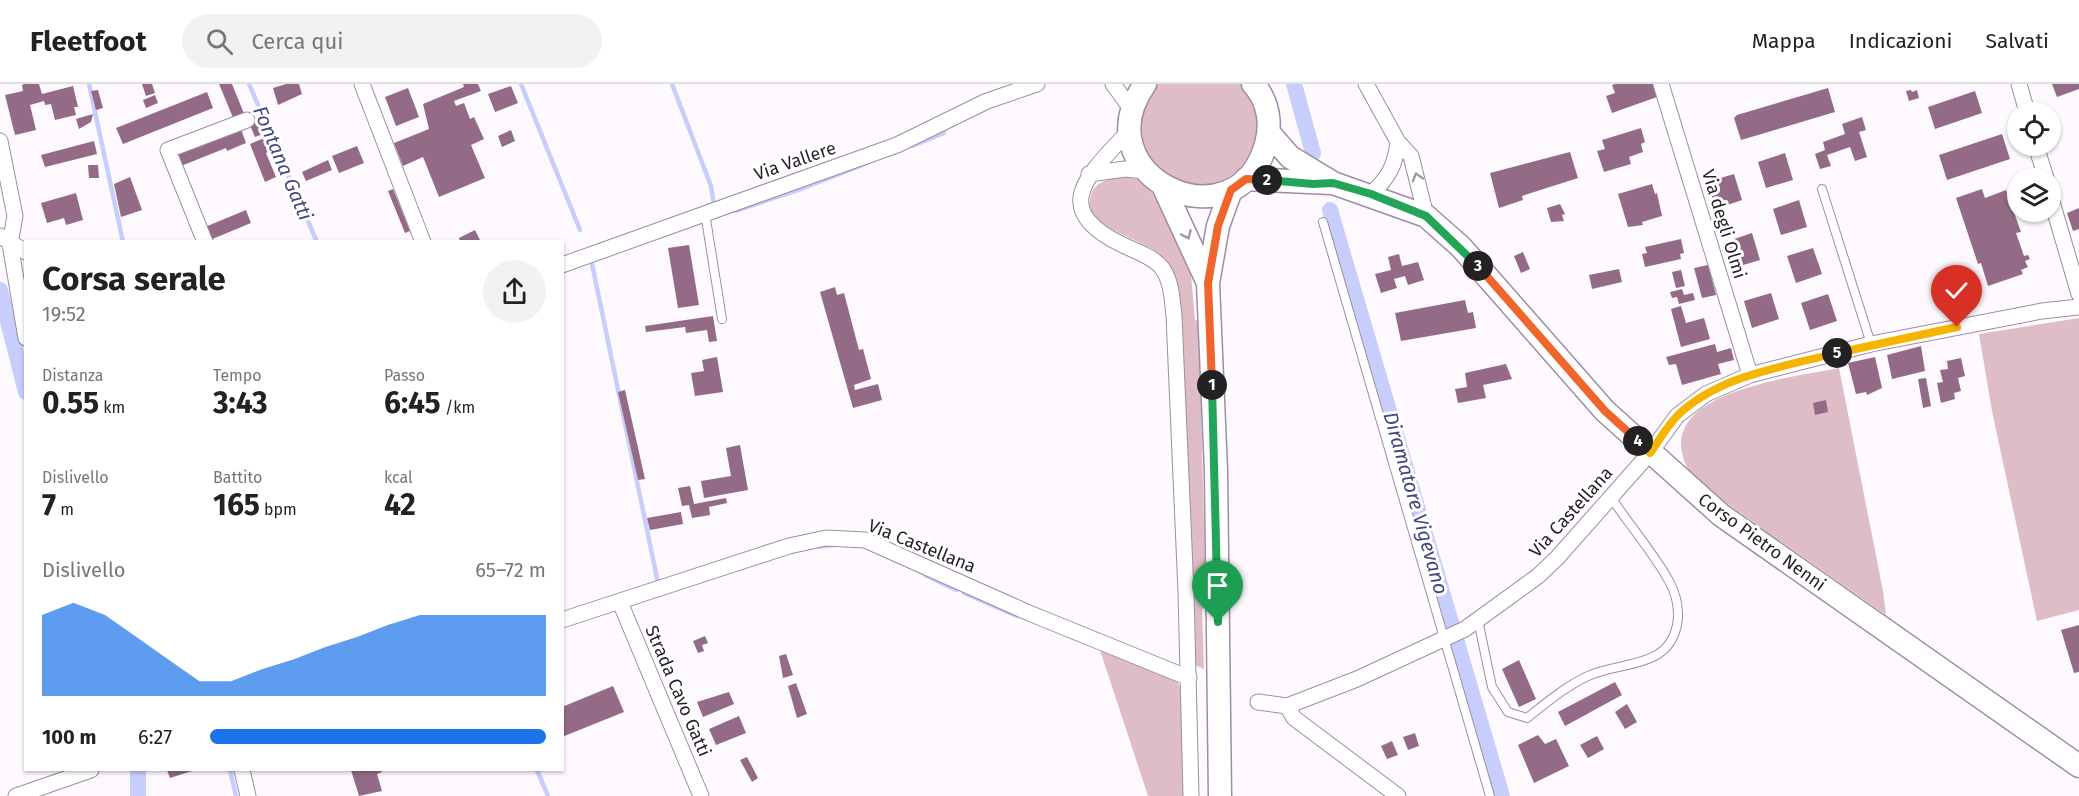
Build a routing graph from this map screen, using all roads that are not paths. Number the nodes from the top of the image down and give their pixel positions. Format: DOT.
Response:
graph roads {
  1 [pos="362,84"];
  2 [pos="1037,84"];
  3 [pos="1113,84"];
  4 [pos="1145,84"];
  5 [pos="1365,84"];
  6 [pos="1661,84"];
  7 [pos="2019,84"];
  8 [pos="1258,86"];
  9 [pos="2024,102"];
  10 [pos="247,120"];
  11 [pos="1130,121"];
  12 [pos="1269,133"];
  13 [pos="0,141"];
  14 [pos="1398,142"];
  15 [pos="1145,171"];
  16 [pos="1089,174"];
  17 [pos="1333,183"];
  18 [pos="1239,184"];
  19 [pos="1164,188"];
  20 [pos="1822,189"];
  21 [pos="1371,194"];
  22 [pos="705,213"];
  23 [pos="1426,216"];
  24 [pos="1323,222"];
  25 [pos="2058,222"];
  26 [pos="5,240"];
  27 [pos="204,240"];
  28 [pos="422,240"];
  29 [pos="24,251"];
  30 [pos="564,264"];
  31 [pos="1208,283"];
  32 [pos="2079,294"];
  33 [pos="2079,307"];
  34 [pos="722,319"];
  35 [pos="24,329"];
  36 [pos="1872,344"];
  37 [pos="1749,375"];
  38 [pos="1650,453"];
  39 [pos="1611,497"];
  40 [pos="620,602"];
  41 [pos="564,619"];
  42 [pos="1478,620"];
  43 [pos="1443,639"];
  44 [pos="1189,678"];
  45 [pos="1258,702"];
  46 [pos="1287,706"];
  47 [pos="2079,766"];
  48 [pos="88,771"];
  49 [pos="242,771"];
  50 [pos="16,796"];
  51 [pos="248,796"];
  52 [pos="701,796"];
  53 [pos="1191,796"];
  54 [pos="1220,796"];
  55 [pos="1398,796"];
  56 [pos="1490,796"];
  1 -- 28 [label="street"];
  2 -- 22 [label="street, Via Vallere"];
  3 -- 11 [label="street"];
  4 -- 11 [label="main road"];
  5 -- 14 [label="street"];
  6 -- 37 [label="street, Via degli Olmi"];
  7 -- 9 [label="street"];
  8 -- 12 [label="main road"];
  10 -- 27 [label="street"];
  11 -- 15 [label="main road"];
  11 -- 16 [label="street"];
  12 -- 17 [label="main road, Corso Pietro Nenni"];
  12 -- 18 [label="main road"];
  13 -- 26 [label="street"];
  14 -- 21 [label="street"];
  23 -- 14 [label="street, one-way"];
  15 -- 16 [label="street"];
  15 -- 19 [label="main road"];
  16 -- 44 [label="street"];
  17 -- 18 [label="main road, Corso Pietro Nenni"];
  17 -- 21 [label="main road, Corso Pietro Nenni"];
  18 -- 19 [label="main road, Corso Pietro Nenni"];
  18 -- 31 [label="main road"];
  19 -- 31 [label="main road, one-way"];
  20 -- 36 [label="lane"];
  21 -- 23 [label="main road, Corso Pietro Nenni"];
  22 -- 30 [label="street, Via Vallere"];
  22 -- 34 [label="lane"];
  23 -- 38 [label="main road, Corso Pietro Nenni"];
  24 -- 43 [label="lane"];
  25 -- 32 [label="street"];
  26 -- 29 [label="street"];
  26 -- 35 [label="street"];
  31 -- 54 [label="main road"];
  33 -- 36 [label="street, Via Castellana"];
  36 -- 37 [label="street, Via Castellana"];
  37 -- 38 [label="street, Via Castellana"];
  38 -- 39 [label="street, Via Castellana"];
  38 -- 47 [label="main road, Corso Pietro Nenni"];
  39 -- 42 [label="street, Via Castellana"];
  39 -- 42 [label="lane"];
  40 -- 41 [label="street, Via Castellana"];
  40 -- 44 [label="street, Via Castellana"];
  40 -- 52 [label="street, Strada Cavo Gatti"];
  42 -- 43 [label="street, Via Castellana"];
  43 -- 46 [label="street, Via Castellana"];
  43 -- 56 [label="lane"];
  44 -- 53 [label="street"];
  45 -- 46 [label="street, Via Castellana"];
  46 -- 55 [label="street"];
  48 -- 50 [label="street"];
  49 -- 51 [label="street"];
}
